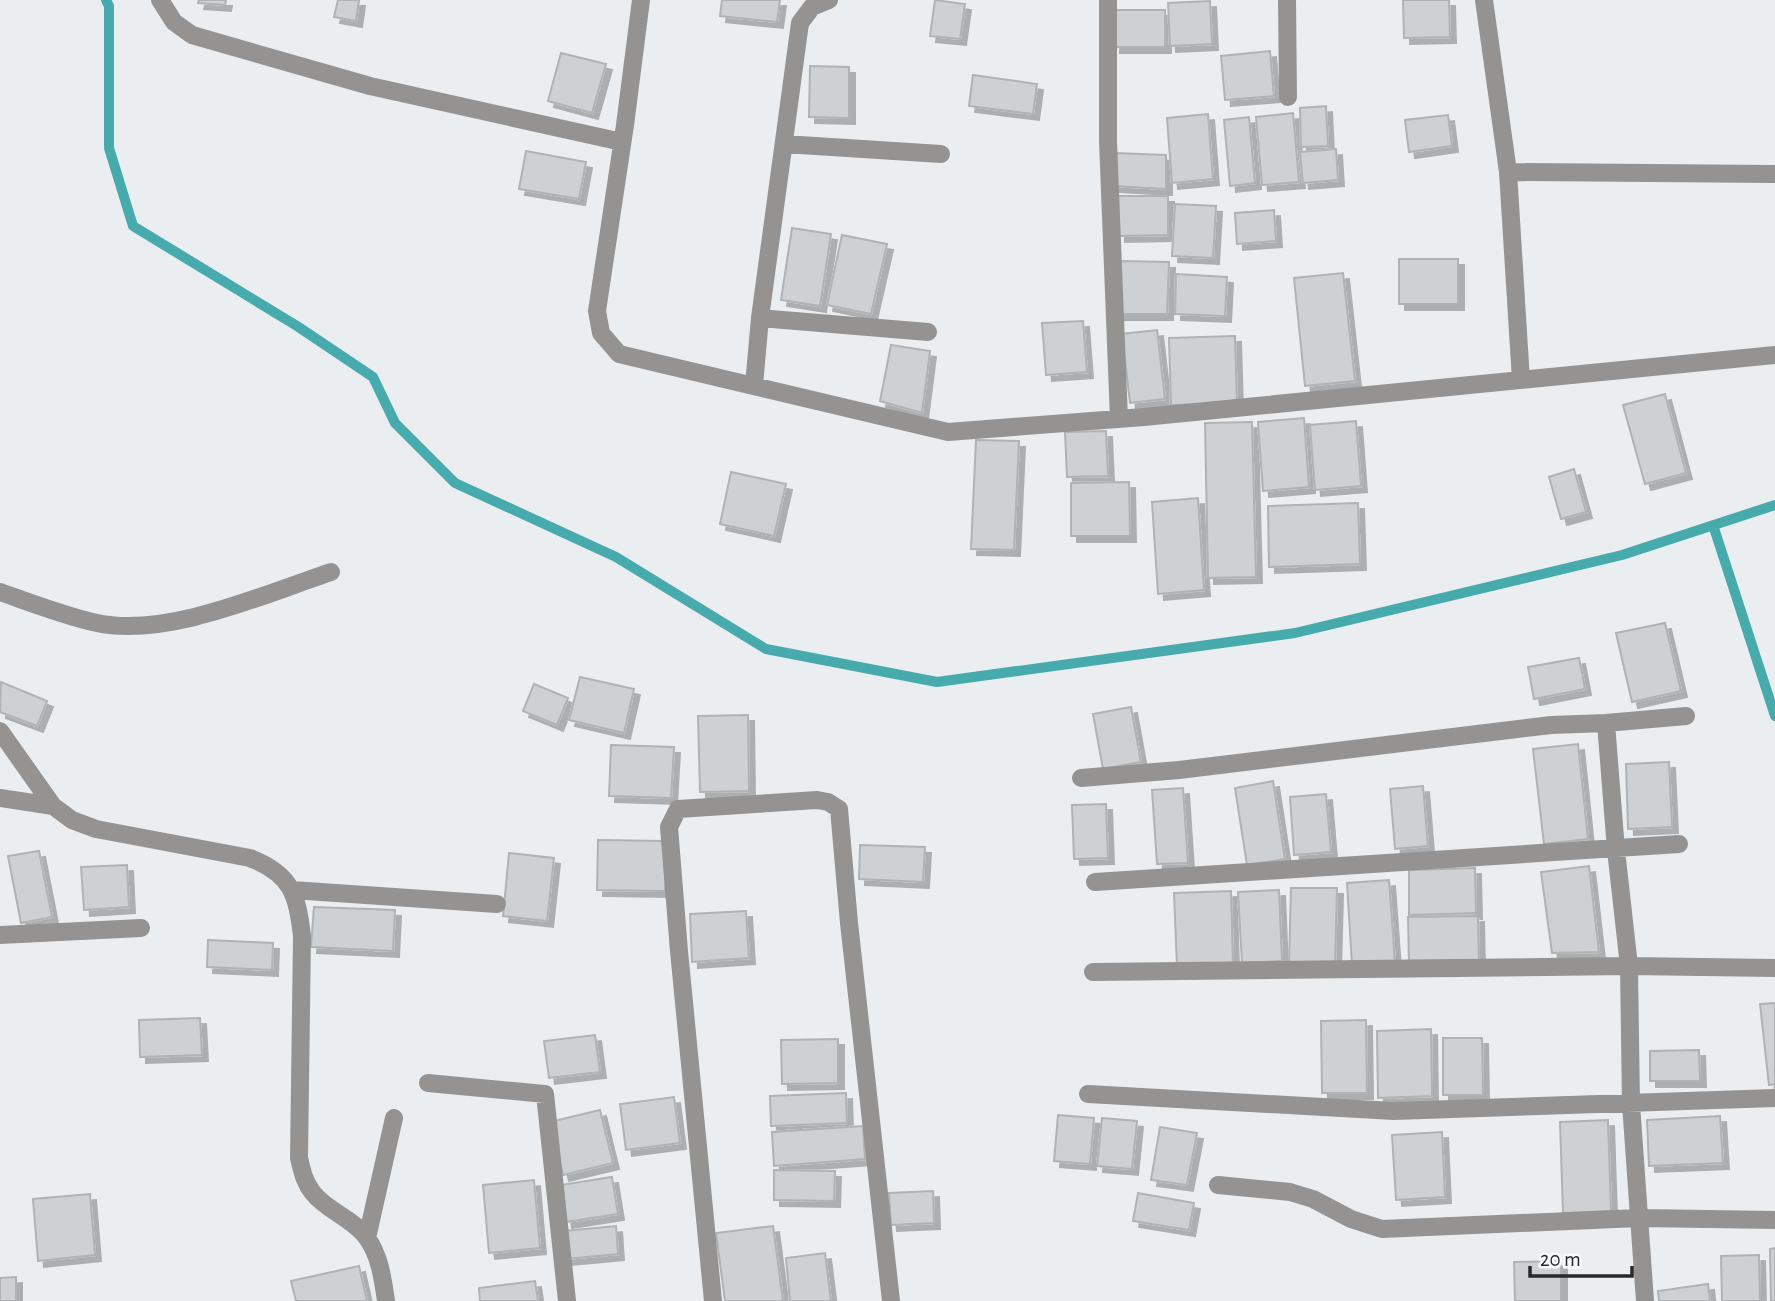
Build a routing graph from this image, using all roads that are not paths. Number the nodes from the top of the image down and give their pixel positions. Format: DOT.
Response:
graph roads {
  1 [pos="160,0"];
  2 [pos="641,0"];
  3 [pos="829,0"];
  4 [pos="1108,0"];
  5 [pos="1287,0"];
  6 [pos="1484,0"];
  7 [pos="1288,97"];
  8 [pos="622,142"];
  9 [pos="784,144"];
  10 [pos="941,154"];
  11 [pos="1508,172"];
  12 [pos="1775,174"];
  13 [pos="760,318"];
  14 [pos="928,332"];
  15 [pos="1775,355"];
  16 [pos="1521,380"];
  17 [pos="754,385"];
  18 [pos="1119,419"];
  19 [pos="331,572"];
  20 [pos="0,593"];
  21 [pos="1686,716"];
  22 [pos="1606,723"];
  23 [pos="0,731"];
  24 [pos="1080,778"];
  25 [pos="0,798"];
  26 [pos="53,806"];
  27 [pos="1679,844"];
  28 [pos="1616,849"];
  29 [pos="1095,882"];
  30 [pos="292,890"];
  31 [pos="497,904"];
  32 [pos="141,928"];
  33 [pos="0,935"];
  34 [pos="1629,966"];
  35 [pos="1775,968"];
  36 [pos="1093,972"];
  37 [pos="428,1083"];
  38 [pos="1088,1094"];
  39 [pos="1775,1098"];
  40 [pos="1632,1104"];
  41 [pos="394,1118"];
  42 [pos="1217,1185"];
  43 [pos="1639,1218"];
  44 [pos="1775,1220"];
  45 [pos="367,1238"];
  46 [pos="386,1301"];
  47 [pos="567,1301"];
  48 [pos="713,1301"];
  49 [pos="891,1301"];
  50 [pos="1645,1301"];
  1 -- 8 [label="street"];
  2 -- 8 [label="street"];
  3 -- 9 [label="street"];
  4 -- 18 [label="street"];
  5 -- 7 [label="street"];
  6 -- 11 [label="street"];
  8 -- 17 [label="street"];
  9 -- 10 [label="street"];
  9 -- 13 [label="street"];
  11 -- 12 [label="street"];
  11 -- 16 [label="street"];
  13 -- 14 [label="street"];
  13 -- 17 [label="street"];
  15 -- 16 [label="street"];
  16 -- 18 [label="street"];
  17 -- 18 [label="street"];
  19 -- 20 [label="street"];
  21 -- 22 [label="street"];
  22 -- 24 [label="street"];
  22 -- 28 [label="street"];
  23 -- 26 [label="street"];
  25 -- 26 [label="street"];
  26 -- 30 [label="street"];
  27 -- 28 [label="street"];
  28 -- 29 [label="street"];
  28 -- 34 [label="street"];
  30 -- 31 [label="street"];
  30 -- 45 [label="street"];
  32 -- 33 [label="street"];
  34 -- 35 [label="street"];
  34 -- 36 [label="street"];
  34 -- 40 [label="street"];
  37 -- 47 [label="street"];
  38 -- 40 [label="street"];
  39 -- 40 [label="street"];
  40 -- 43 [label="street"];
  41 -- 45 [label="street"];
  42 -- 43 [label="street"];
  43 -- 44 [label="street"];
  43 -- 50 [label="street"];
  45 -- 46 [label="street"];
  48 -- 49 [label="street"];
}
